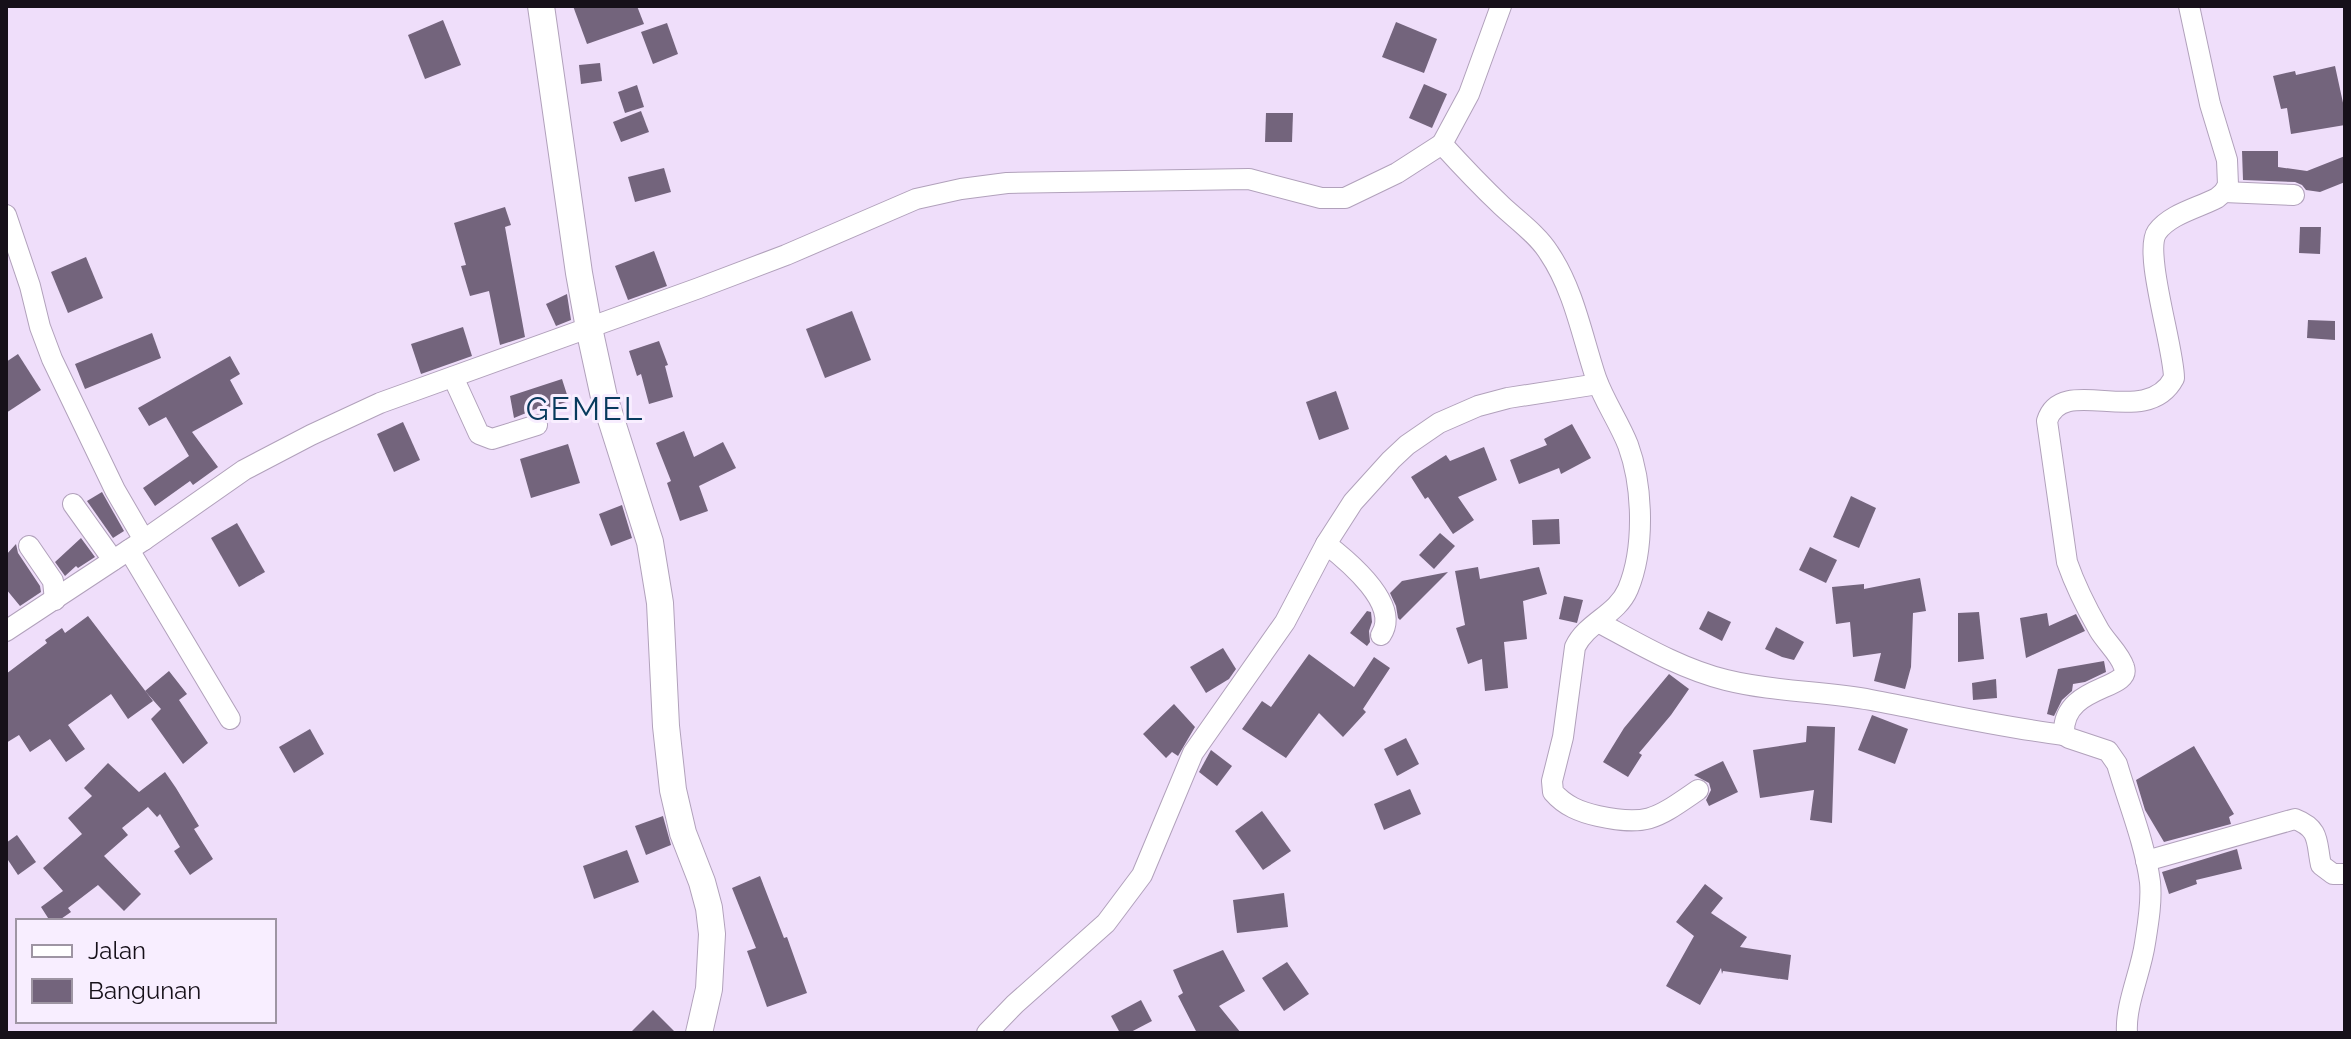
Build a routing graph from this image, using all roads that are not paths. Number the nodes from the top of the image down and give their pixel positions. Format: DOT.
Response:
graph roads {
  1 [pos="541,6"];
  2 [pos="1501,6"];
  3 [pos="2189,6"];
  4 [pos="1442,144"];
  5 [pos="2224,192"];
  6 [pos="2294,195"];
  7 [pos="6,215"];
  8 [pos="589,328"];
  9 [pos="453,377"];
  10 [pos="1598,384"];
  11 [pos="537,425"];
  12 [pos="73,504"];
  13 [pos="1326,544"];
  14 [pos="29,546"];
  15 [pos="129,550"];
  16 [pos="55,600"];
  17 [pos="1598,622"];
  18 [pos="6,631"];
  19 [pos="1381,635"];
  20 [pos="230,719"];
  21 [pos="2064,735"];
  22 [pos="1698,790"];
  23 [pos="2146,861"];
  24 [pos="2345,874"];
  25 [pos="699,1033"];
  26 [pos="987,1033"];
  27 [pos="2127,1033"];
  1 -- 8 [label="street"];
  2 -- 4 [label="street"];
  3 -- 5 [label="street"];
  4 -- 8 [label="street"];
  4 -- 10 [label="street"];
  5 -- 6 [label="street"];
  5 -- 21 [label="street"];
  7 -- 15 [label="street"];
  8 -- 9 [label="street"];
  8 -- 25 [label="street"];
  9 -- 11 [label="street"];
  9 -- 15 [label="street"];
  10 -- 13 [label="street"];
  10 -- 17 [label="street"];
  12 -- 15 [label="street"];
  13 -- 19 [label="street"];
  13 -- 26 [label="street"];
  14 -- 16 [label="street"];
  15 -- 16 [label="street"];
  15 -- 20 [label="street"];
  16 -- 18 [label="street"];
  17 -- 21 [label="street"];
  17 -- 22 [label="street"];
  21 -- 23 [label="street"];
  23 -- 24 [label="street"];
  23 -- 27 [label="street"];
}
